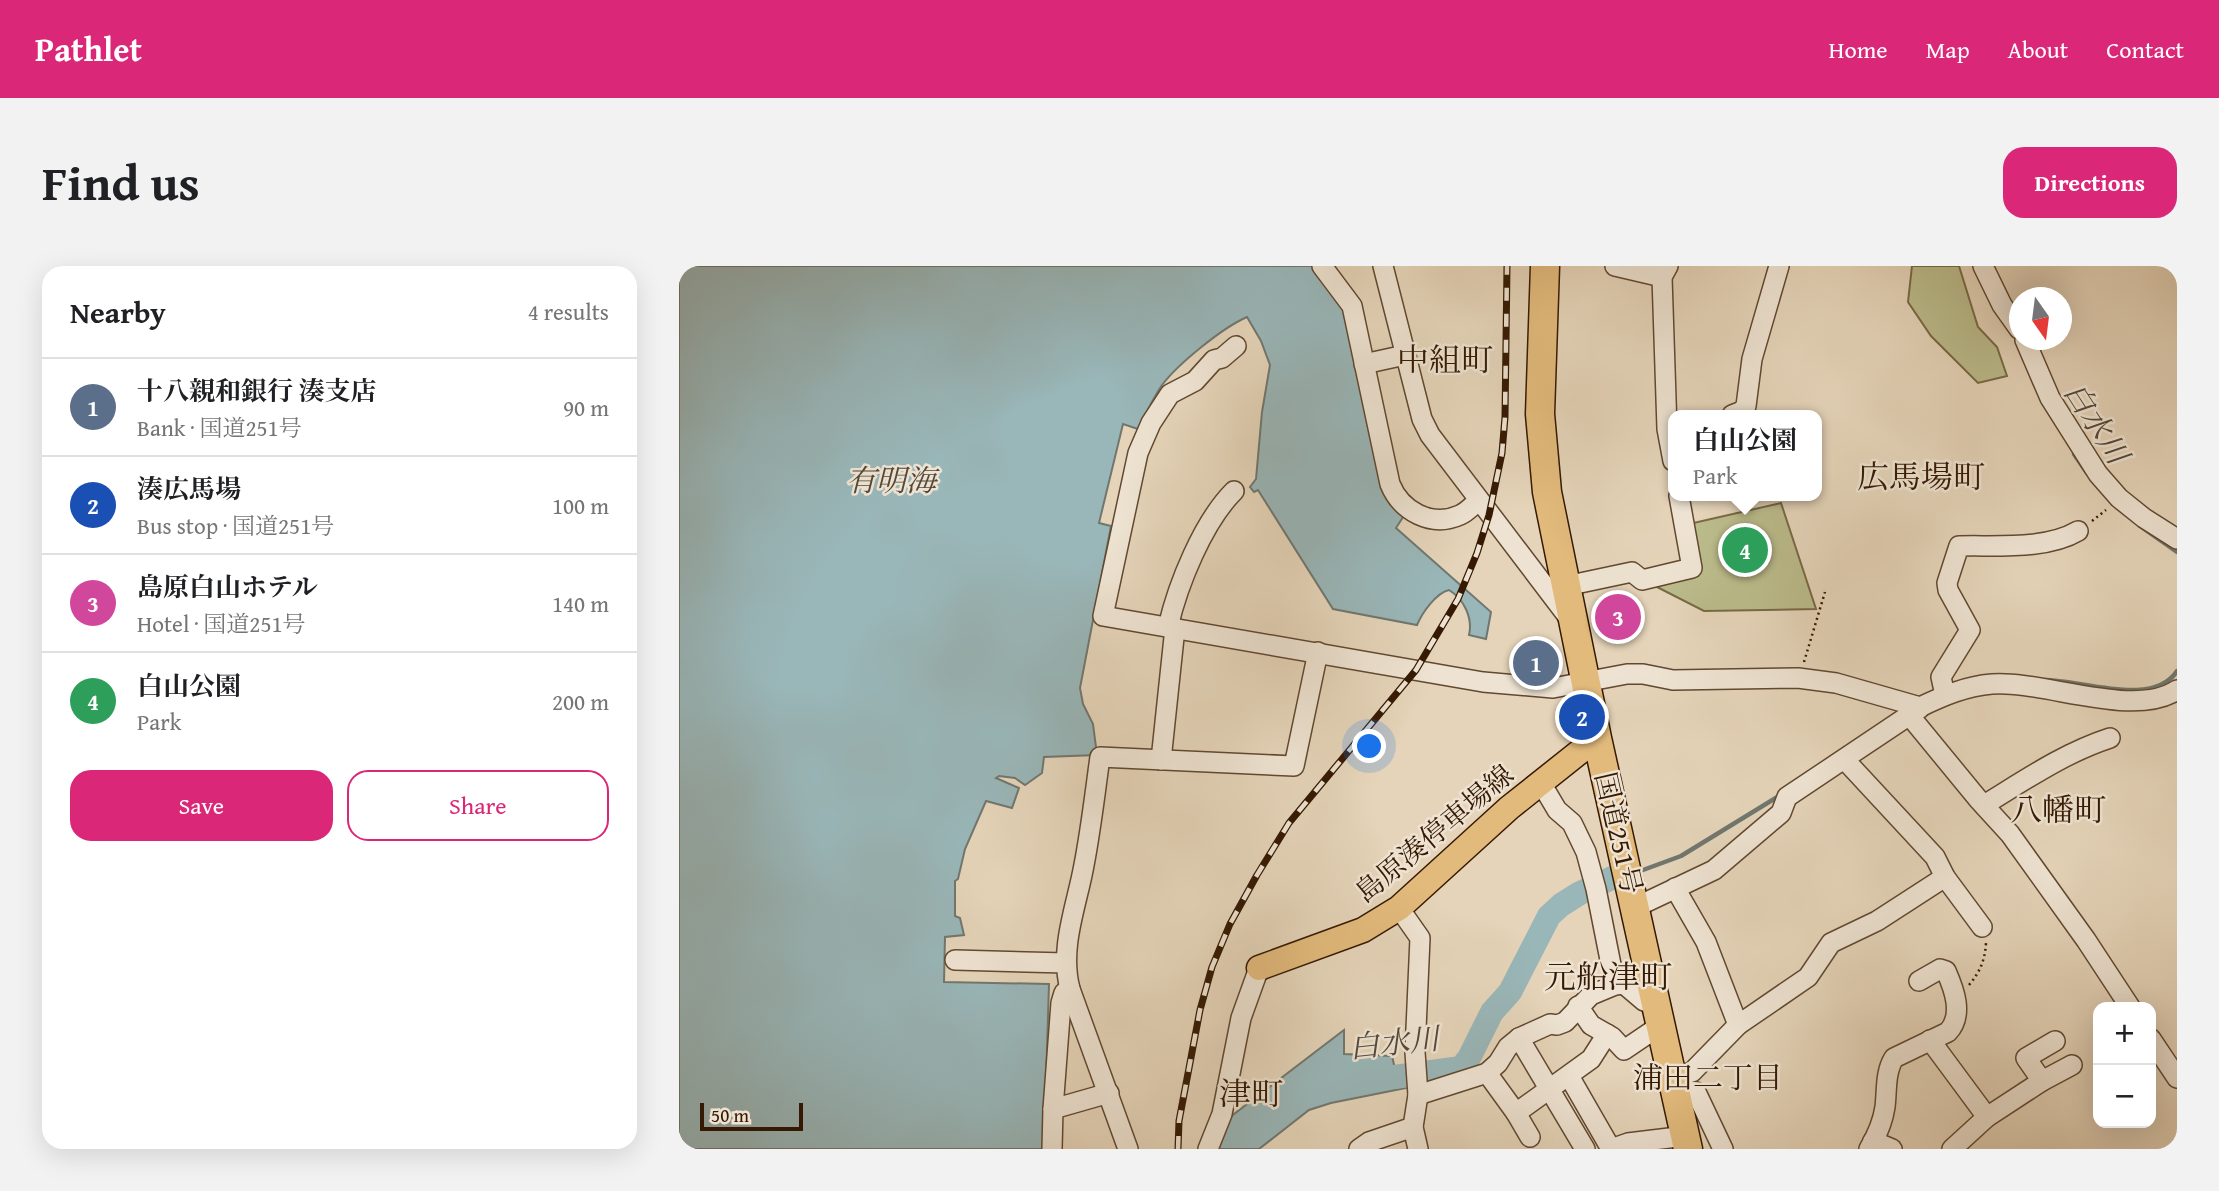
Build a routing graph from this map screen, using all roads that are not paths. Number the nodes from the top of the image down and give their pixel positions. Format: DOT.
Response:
graph roads {
  1 [pos="1322,266"];
  2 [pos="1383,266"];
  3 [pos="1545,266"];
  4 [pos="1615,266"];
  5 [pos="1779,266"];
  6 [pos="1983,266"];
  7 [pos="1665,272"];
  8 [pos="2009,315"];
  9 [pos="1235,346"];
  10 [pos="2029,350"];
  11 [pos="1405,355"];
  12 [pos="1364,364"];
  13 [pos="1669,410"];
  14 [pos="1743,410"];
  15 [pos="1234,491"];
  16 [pos="1478,501"];
  17 [pos="1680,501"];
  18 [pos="2078,531"];
  19 [pos="2177,539"];
  20 [pos="1566,586"];
  21 [pos="1574,625"];
  22 [pos="1171,627"];
  23 [pos="1318,652"];
  24 [pos="1586,682"];
  25 [pos="2177,690"];
  26 [pos="1945,695"];
  27 [pos="1914,708"];
  28 [pos="1597,738"];
  29 [pos="2110,738"];
  30 [pos="1161,760"];
  31 [pos="1845,760"];
  32 [pos="1541,783"];
  33 [pos="1984,806"];
  34 [pos="1945,877"];
  35 [pos="1675,888"];
  36 [pos="1636,907"];
  37 [pos="1399,908"];
  38 [pos="1982,927"];
  39 [pos="955,960"];
  40 [pos="1066,963"];
  41 [pos="1259,968"];
  42 [pos="1919,981"];
  43 [pos="1615,985"];
  44 [pos="1070,989"];
  45 [pos="2127,1002"];
  46 [pos="1578,1006"];
  47 [pos="1659,1015"];
  48 [pos="1738,1026"];
  49 [pos="1607,1034"];
  50 [pos="1519,1038"];
  51 [pos="1930,1040"];
  52 [pos="2055,1041"];
  53 [pos="2156,1046"];
  54 [pos="2072,1065"];
  55 [pos="1487,1073"];
  56 [pos="1569,1076"];
  57 [pos="2177,1078"];
  58 [pos="2042,1081"];
  59 [pos="1673,1084"];
  60 [pos="1550,1087"];
  61 [pos="1417,1092"];
  62 [pos="1109,1093"];
  63 [pos="1053,1109"];
  64 [pos="1516,1113"];
  65 [pos="1987,1117"];
  66 [pos="1413,1127"];
  67 [pos="1530,1136"];
  68 [pos="1687,1142"];
  69 [pos="1656,1145"];
  70 [pos="1871,1145"];
  71 [pos="1052,1149"];
  72 [pos="1128,1149"];
  73 [pos="1208,1149"];
  74 [pos="1359,1149"];
  75 [pos="1418,1149"];
  76 [pos="1585,1149"];
  77 [pos="1611,1149"];
  78 [pos="1723,1149"];
  79 [pos="1892,1149"];
  80 [pos="1952,1149"];
  1 -- 12 [label="street"];
  2 -- 11 [label="street"];
  3 -- 20 [label="highway, 国道251号"];
  4 -- 7 [label="street"];
  5 -- 14 [label="street"];
  6 -- 8 [label="street"];
  7 -- 13 [label="street"];
  9 -- 22 [label="street"];
  10 -- 19 [label="street"];
  11 -- 12 [label="street"];
  11 -- 16 [label="street"];
  12 -- 16 [label="street"];
  15 -- 22 [label="street"];
  16 -- 21 [label="street"];
  17 -- 20 [label="street"];
  18 -- 26 [label="street"];
  20 -- 21 [label="highway, 国道251号"];
  21 -- 24 [label="highway, 国道251号"];
  22 -- 23 [label="street"];
  22 -- 30 [label="street"];
  23 -- 24 [label="street"];
  23 -- 30 [label="street"];
  24 -- 27 [label="street"];
  24 -- 28 [label="highway, 国道251号"];
  25 -- 26 [label="street"];
  26 -- 27 [label="street"];
  27 -- 31 [label="street"];
  27 -- 33 [label="street"];
  28 -- 32 [label="main road, 島原湊停車場線"];
  28 -- 36 [label="highway, 国道251号"];
  29 -- 33 [label="street"];
  30 -- 40 [label="street"];
  31 -- 34 [label="street"];
  31 -- 35 [label="street"];
  32 -- 37 [label="main road, 島原湊停車場線"];
  32 -- 43 [label="street"];
  33 -- 45 [label="street"];
  34 -- 38 [label="street"];
  34 -- 48 [label="street"];
  35 -- 36 [label="street"];
  35 -- 48 [label="street"];
  36 -- 47 [label="highway, 国道251号"];
  37 -- 41 [label="main road, 島原湊停車場線"];
  37 -- 61 [label="street"];
  39 -- 40 [label="street"];
  40 -- 44 [label="street"];
  41 -- 73 [label="street"];
  42 -- 51 [label="street"];
  43 -- 46 [label="street"];
  43 -- 47 [label="street"];
  44 -- 62 [label="street"];
  44 -- 63 [label="street"];
  46 -- 49 [label="street"];
  46 -- 50 [label="street"];
  47 -- 49 [label="street"];
  47 -- 59 [label="highway, 国道251号"];
  48 -- 59 [label="street"];
  49 -- 56 [label="street"];
  50 -- 55 [label="street"];
  50 -- 60 [label="street"];
  51 -- 65 [label="street"];
  51 -- 70 [label="street"];
  52 -- 58 [label="street"];
  53 -- 57 [label="street"];
  54 -- 58 [label="street"];
  55 -- 61 [label="street"];
  55 -- 64 [label="street"];
  56 -- 60 [label="street"];
  56 -- 77 [label="street"];
  58 -- 65 [label="street"];
  59 -- 68 [label="highway, 国道251号"];
  59 -- 78 [label="street"];
  60 -- 64 [label="street"];
  60 -- 76 [label="street"];
  61 -- 66 [label="street"];
  62 -- 63 [label="street"];
  62 -- 72 [label="street"];
  63 -- 71 [label="street"];
  64 -- 67 [label="street"];
  65 -- 80 [label="street"];
  66 -- 74 [label="street"];
  66 -- 75 [label="street"];
  68 -- 69 [label="street"];
  69 -- 77 [label="street"];
  70 -- 79 [label="street"];
}
